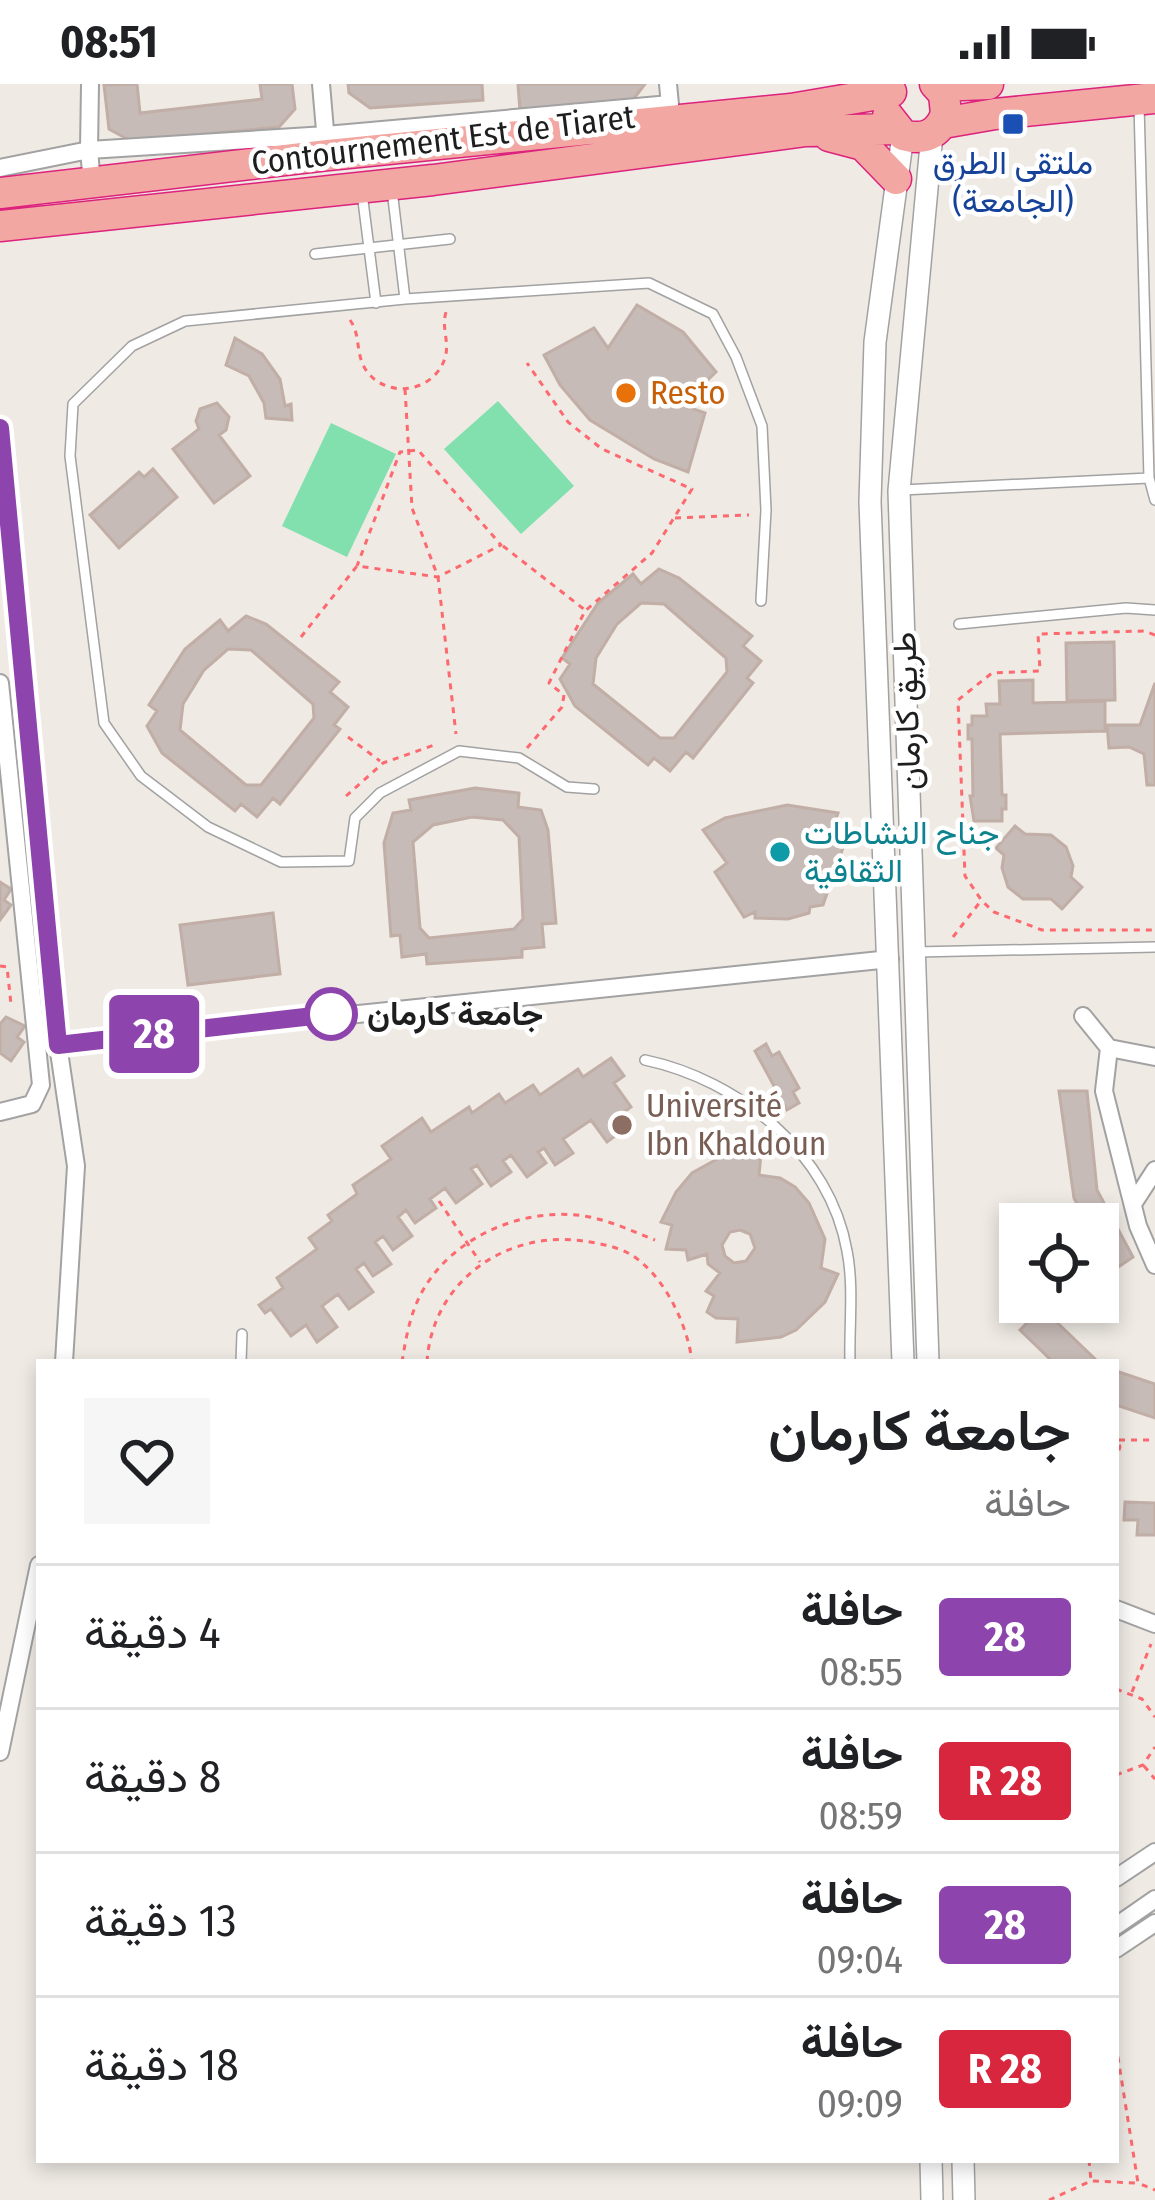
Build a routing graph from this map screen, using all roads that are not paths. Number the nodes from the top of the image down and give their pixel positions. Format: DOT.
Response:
graph roads {
  1 [pos="90,84"];
  2 [pos="321,84"];
  3 [pos="668,84"];
  4 [pos="983,84"];
  5 [pos="936,85"];
  6 [pos="884,87"];
  7 [pos="1147,99"];
  8 [pos="671,113"];
  9 [pos="918,130"];
  10 [pos="806,131"];
  11 [pos="327,145"];
  12 [pos="89,150"];
  13 [pos="0,169"];
  14 [pos="896,179"];
  15 [pos="92,183"];
  16 [pos="376,186"];
  17 [pos="0,193"];
  18 [pos="0,226"];
  19 [pos="450,239"];
  20 [pos="398,245"];
  21 [pos="369,248"];
  22 [pos="315,254"];
  23 [pos="405,299"];
  24 [pos="376,303"];
  25 [pos="0,429"];
  26 [pos="1149,478"];
  27 [pos="899,490"];
  28 [pos="1155,500"];
  29 [pos="760,601"];
  30 [pos="1155,610"];
  31 [pos="959,624"];
  32 [pos="0,683"];
  33 [pos="2,724"];
  34 [pos="594,789"];
  35 [pos="1155,947"];
  36 [pos="916,952"];
  37 [pos="890,958"];
  38 [pos="1083,1016"];
  39 [pos="58,1045"];
  40 [pos="1109,1048"];
  41 [pos="1155,1057"];
  42 [pos="645,1060"];
  43 [pos="0,1112"];
  44 [pos="1155,1170"];
  45 [pos="1133,1204"];
  46 [pos="1155,1265"];
  47 [pos="242,1334"];
  48 [pos="64,1359"];
  49 [pos="242,1359"];
  50 [pos="850,1359"];
  51 [pos="903,1359"];
  52 [pos="928,1359"];
  53 [pos="36,1579"];
  54 [pos="1119,1611"];
  55 [pos="1154,1632"];
  56 [pos="0,1752"];
  57 [pos="1155,1852"];
  58 [pos="1119,1876"];
  59 [pos="1155,1899"];
  60 [pos="1155,1923"];
  61 [pos="1119,1924"];
  62 [pos="1119,1947"];
  63 [pos="931,2163"];
  64 [pos="963,2163"];
  65 [pos="932,2200"];
  66 [pos="964,2200"];
  1 -- 12 [label="street"];
  2 -- 11 [label="street"];
  3 -- 8 [label="street"];
  4 -- 5 [label="highway"];
  5 -- 9 [label="highway"];
  6 -- 8 [label="highway, Contournement Est de Tiaret"];
  6 -- 9 [label="highway"];
  7 -- 9 [label="highway, Contournement Est de Tiaret"];
  7 -- 26 [label="lane"];
  8 -- 11 [label="highway, Contournement Est de Tiaret"];
  9 -- 10 [label="highway, Contournement Est de Tiaret"];
  9 -- 14 [label="street, طريق كارمان"];
  9 -- 27 [label="street, طريق كارمان"];
  10 -- 14 [label="highway"];
  10 -- 16 [label="highway, Contournement Est de Tiaret"];
  11 -- 12 [label="street"];
  11 -- 15 [label="highway, Contournement Est de Tiaret"];
  12 -- 13 [label="street"];
  12 -- 15 [label="street"];
  14 -- 37 [label="street, طريق كارمان"];
  15 -- 17 [label="highway, Contournement Est de Tiaret"];
  16 -- 18 [label="highway, Contournement Est de Tiaret"];
  16 -- 20 [label="lane"];
  16 -- 21 [label="lane"];
  19 -- 20 [label="lane"];
  20 -- 21 [label="lane"];
  20 -- 23 [label="lane"];
  21 -- 22 [label="lane"];
  21 -- 24 [label="lane"];
  23 -- 24 [label="lane"];
  23 -- 29 [label="lane"];
  24 -- 34 [label="lane"];
  25 -- 39 [label="street"];
  26 -- 27 [label="lane"];
  26 -- 28 [label="lane"];
  27 -- 36 [label="street, طريق كارمان"];
  30 -- 31 [label="lane"];
  32 -- 33 [label="street"];
  33 -- 43 [label="street"];
  35 -- 36 [label="lane"];
  36 -- 52 [label="street, طريق كارمان"];
  37 -- 39 [label="street"];
  37 -- 51 [label="street, طريق كارمان"];
  38 -- 40 [label="street"];
  39 -- 48 [label="street"];
  40 -- 41 [label="street"];
  40 -- 45 [label="street"];
  42 -- 50 [label="lane"];
  44 -- 45 [label="street"];
  45 -- 46 [label="street"];
  47 -- 49 [label="lane"];
  53 -- 56 [label="street"];
  54 -- 55 [label="street"];
  57 -- 58 [label="street"];
  59 -- 61 [label="street"];
  60 -- 62 [label="street"];
  63 -- 65 [label="street"];
  64 -- 66 [label="street"];
}
